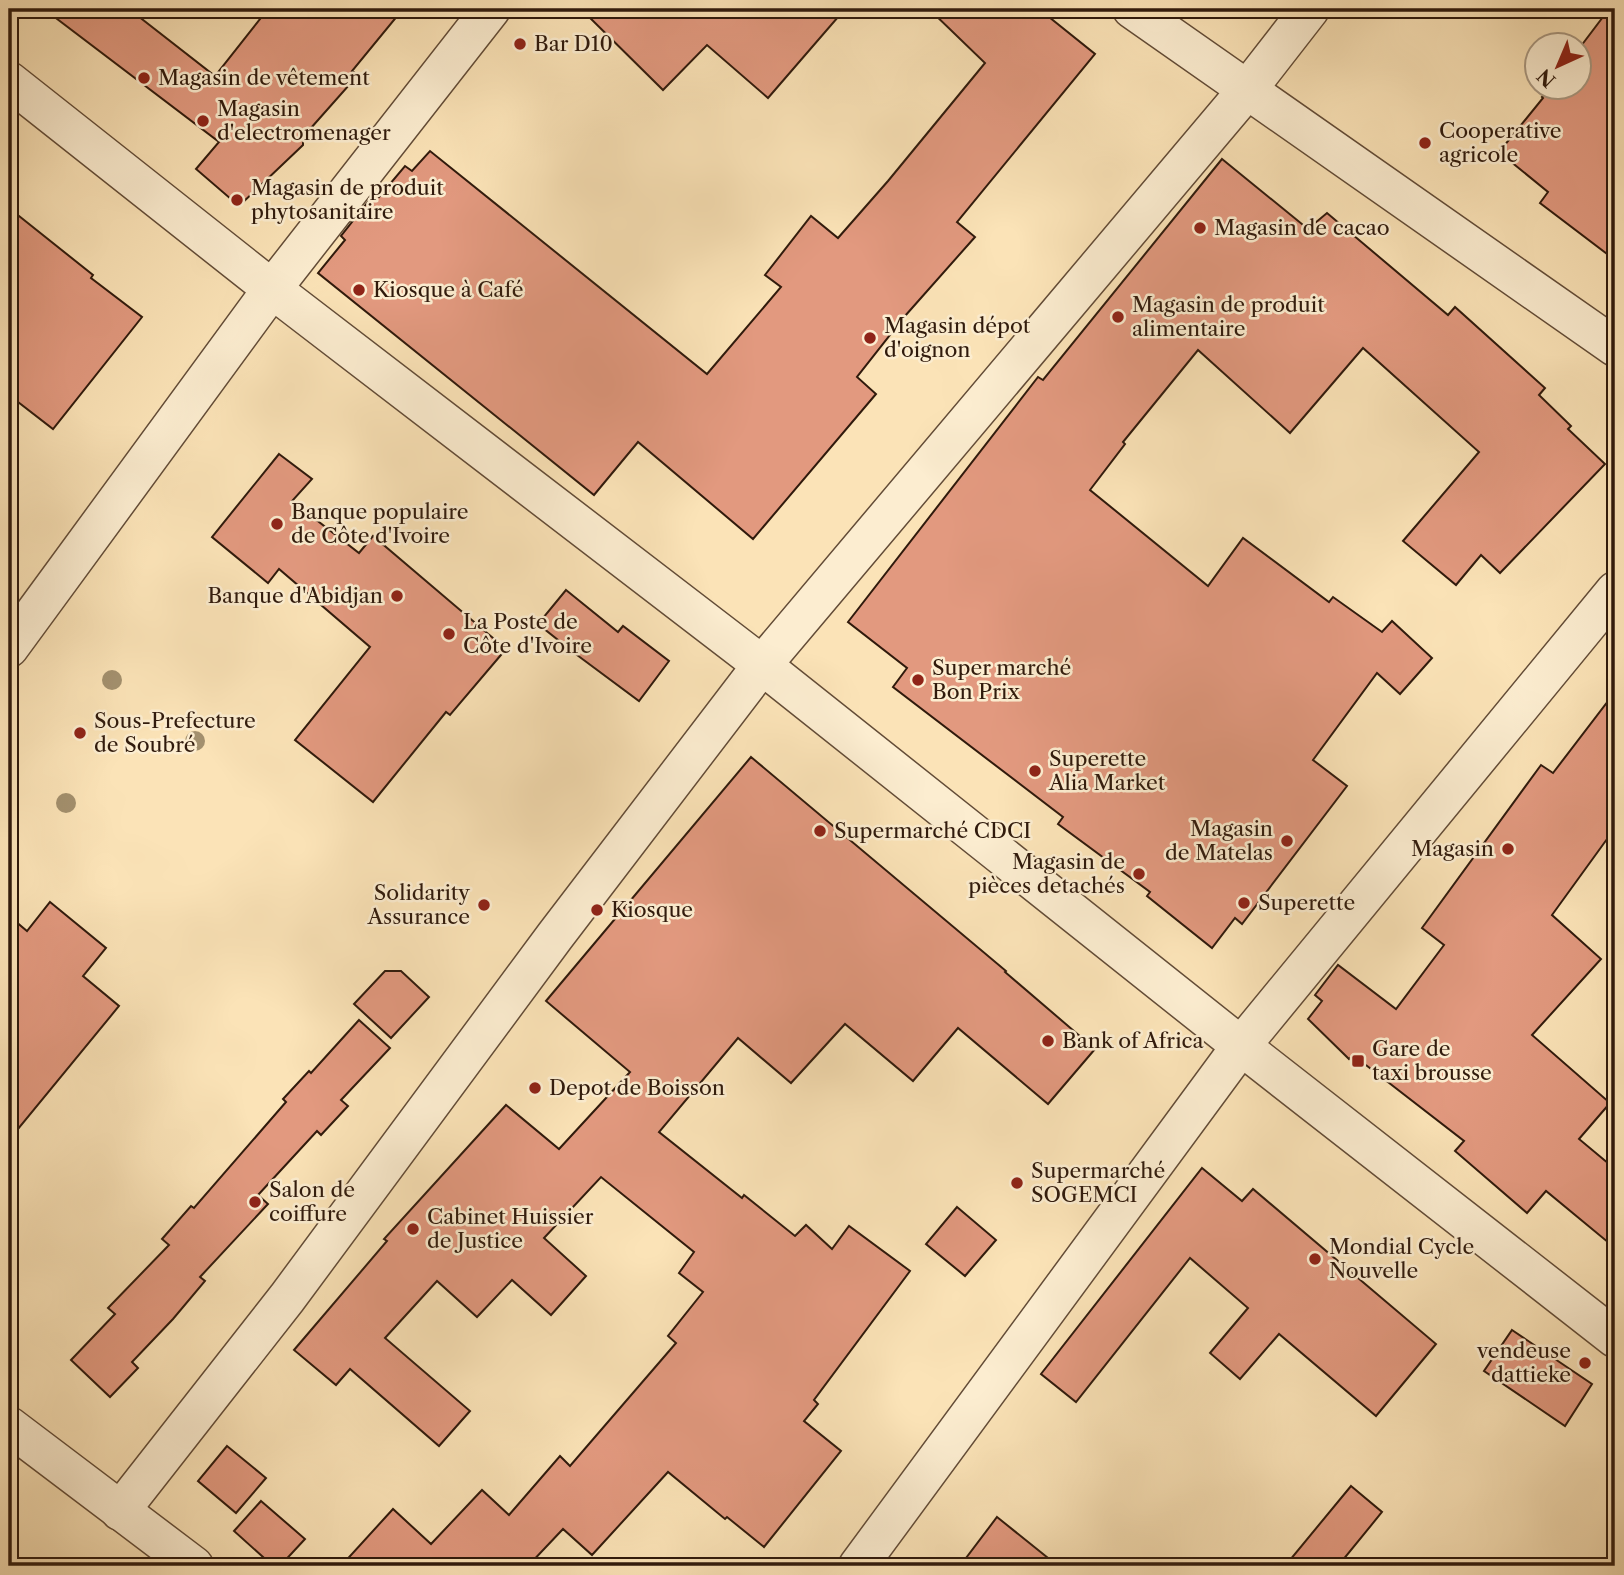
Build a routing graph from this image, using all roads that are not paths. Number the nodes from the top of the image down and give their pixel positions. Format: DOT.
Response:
graph roads {
  1 [pos="491,9"];
  2 [pos="1132,9"];
  3 [pos="1310,9"];
  4 [pos="9,80"];
  5 [pos="1247,90"];
  6 [pos="272,289"];
  7 [pos="1615,347"];
  8 [pos="1615,591"];
  9 [pos="9,648"];
  10 [pos="762,666"];
  11 [pos="1241,1046"];
  12 [pos="1615,1338"];
  13 [pos="9,1426"];
  14 [pos="120,1511"];
  15 [pos="194,1566"];
  16 [pos="858,1566"];
  1 -- 6 [label="street"];
  2 -- 5 [label="street"];
  3 -- 5 [label="street"];
  4 -- 6 [label="street"];
  5 -- 7 [label="street"];
  5 -- 10 [label="street"];
  6 -- 9 [label="street"];
  6 -- 10 [label="street"];
  8 -- 11 [label="street"];
  10 -- 11 [label="street"];
  10 -- 14 [label="street"];
  11 -- 12 [label="street"];
  11 -- 16 [label="street"];
  13 -- 14 [label="street"];
  14 -- 15 [label="street"];
}
